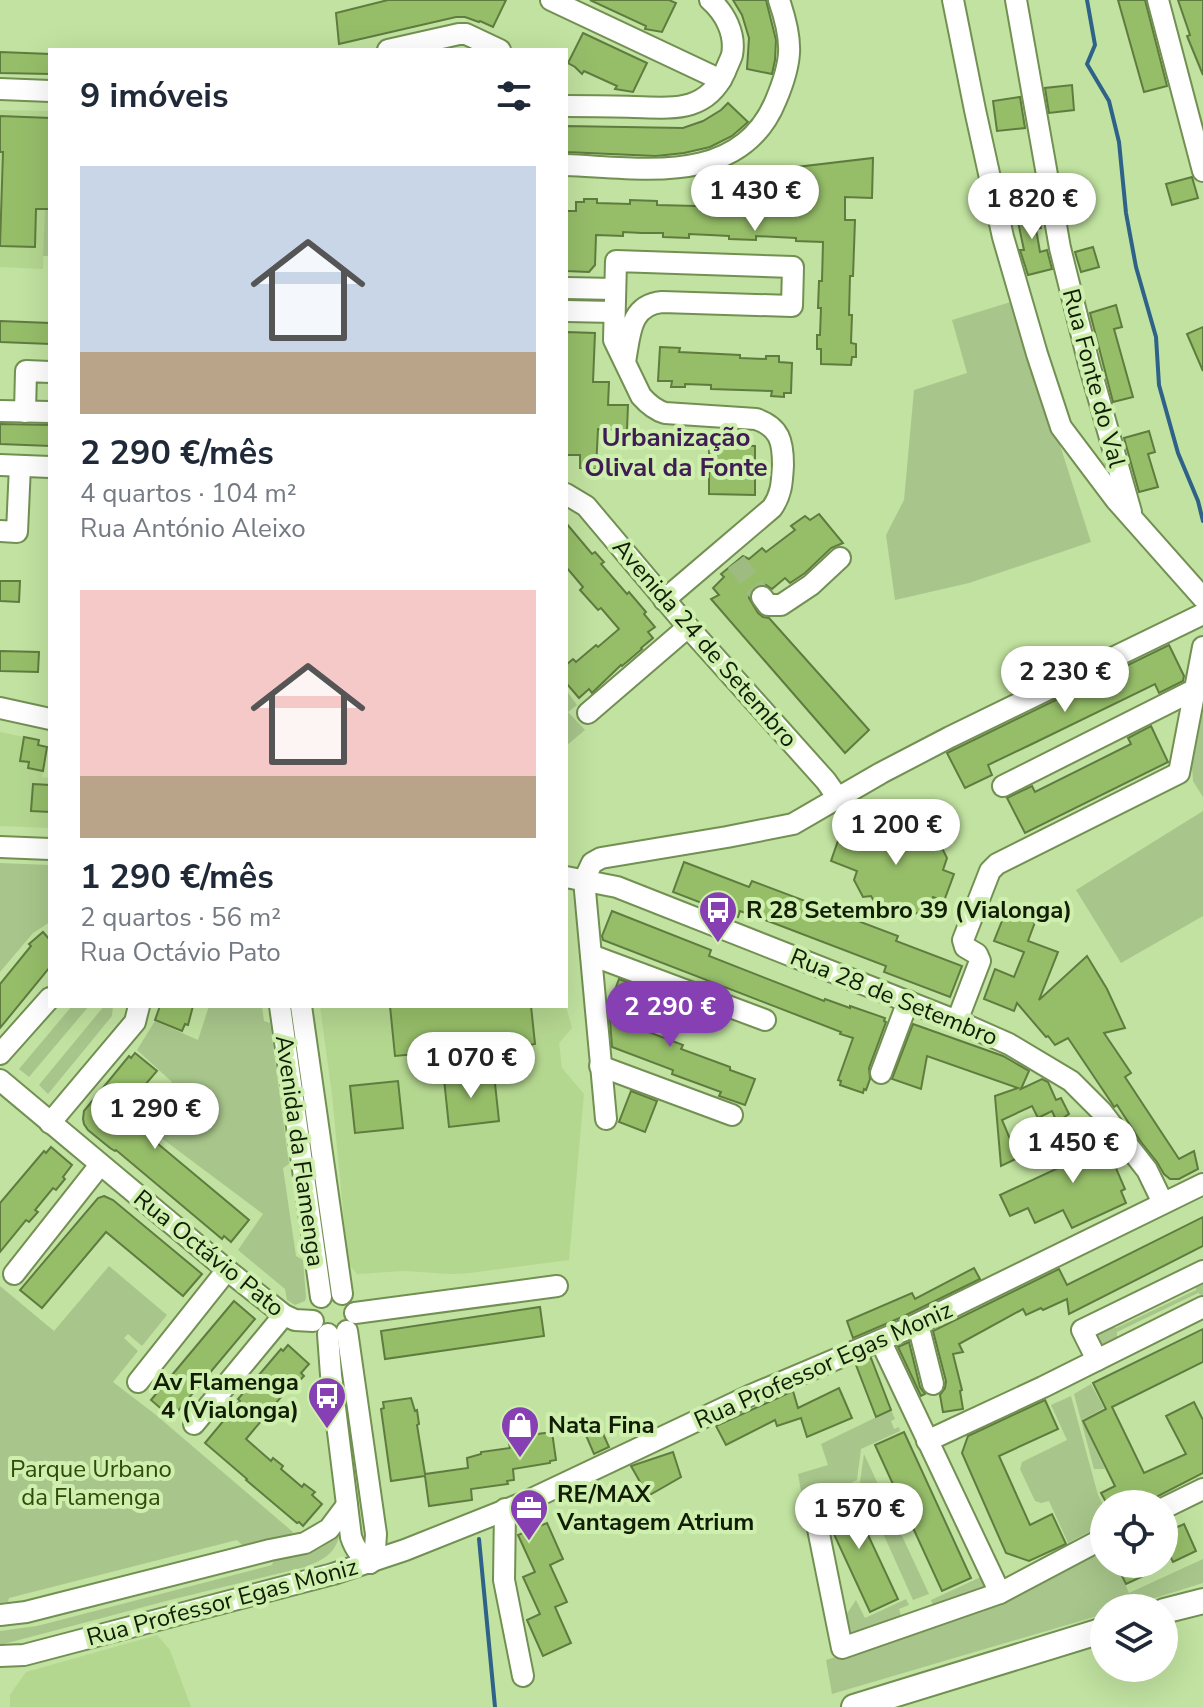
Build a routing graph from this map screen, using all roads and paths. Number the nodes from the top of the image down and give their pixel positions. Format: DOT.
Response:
graph roads {
  1 [pos="551,0"];
  2 [pos="710,0"];
  3 [pos="779,0"];
  4 [pos="953,0"];
  5 [pos="1016,0"];
  6 [pos="1158,0"];
  7 [pos="397,48"];
  8 [pos="496,48"];
  9 [pos="721,80"];
  10 [pos="0,89"];
  11 [pos="48,91"];
  12 [pos="568,106"];
  13 [pos="568,165"];
  14 [pos="1203,171"];
  15 [pos="568,288"];
  16 [pos="615,289"];
  17 [pos="568,311"];
  18 [pos="614,312"];
  19 [pos="625,362"];
  20 [pos="48,372"];
  21 [pos="0,411"];
  22 [pos="25,412"];
  23 [pos="48,412"];
  24 [pos="10,466"];
  25 [pos="48,467"];
  26 [pos="568,495"];
  27 [pos="1133,519"];
  28 [pos="0,531"];
  29 [pos="840,558"];
  30 [pos="762,597"];
  31 [pos="1203,598"];
  32 [pos="664,600"];
  33 [pos="1203,614"];
  34 [pos="688,627"];
  35 [pos="1203,647"];
  36 [pos="1196,689"];
  37 [pos="0,708"];
  38 [pos="588,713"];
  39 [pos="48,719"];
  40 [pos="1003,786"];
  41 [pos="838,798"];
  42 [pos="0,847"];
  43 [pos="48,849"];
  44 [pos="575,878"];
  45 [pos="591,955"];
  46 [pos="48,1000"];
  47 [pos="908,1001"];
  48 [pos="138,1008"];
  49 [pos="280,1008"];
  50 [pos="301,1008"];
  51 [pos="765,1020"];
  52 [pos="957,1021"];
  53 [pos="0,1054"];
  54 [pos="600,1066"];
  55 [pos="881,1073"];
  56 [pos="0,1080"];
  57 [pos="732,1115"];
  58 [pos="606,1119"];
  59 [pos="50,1123"];
  60 [pos="100,1165"];
  61 [pos="1203,1184"];
  62 [pos="1163,1203"];
  63 [pos="227,1270"];
  64 [pos="1203,1271"];
  65 [pos="14,1274"];
  66 [pos="557,1286"];
  67 [pos="342,1294"];
  68 [pos="321,1297"];
  69 [pos="1203,1307"];
  70 [pos="284,1315"];
  71 [pos="918,1324"];
  72 [pos="336,1325"];
  73 [pos="881,1342"];
  74 [pos="1097,1360"];
  75 [pos="138,1382"];
  76 [pos="933,1384"];
  77 [pos="194,1424"];
  78 [pos="927,1441"];
  79 [pos="1203,1489"];
  80 [pos="1178,1501"];
  81 [pos="347,1505"];
  82 [pos="505,1509"];
  83 [pos="817,1524"];
  84 [pos="376,1534"];
  85 [pos="351,1537"];
  86 [pos="1090,1545"];
  87 [pos="405,1550"];
  88 [pos="370,1563"];
  89 [pos="333,1574"];
  90 [pos="1000,1593"];
  91 [pos="1203,1599"];
  92 [pos="1178,1607"];
  93 [pos="0,1615"];
  94 [pos="1090,1634"];
  95 [pos="24,1655"];
  96 [pos="0,1656"];
  97 [pos="0,1671"];
  98 [pos="523,1676"];
  99 [pos="854,1707"];
  1 -- 9 [label="street"];
  2 -- 9 [label="street"];
  3 -- 13 [label="street"];
  4 -- 27 [label="street"];
  5 -- 27 [label="street, Rua Fonte do Val"];
  6 -- 14 [label="street"];
  7 -- 8 [label="street"];
  9 -- 12 [label="street"];
  10 -- 11 [label="street"];
  15 -- 16 [label="street"];
  16 -- 18 [label="street"];
  16 -- 19 [label="street"];
  17 -- 18 [label="street"];
  18 -- 19 [label="street"];
  19 -- 32 [label="street"];
  20 -- 22 [label="street"];
  21 -- 22 [label="street"];
  22 -- 23 [label="street"];
  24 -- 25 [label="street"];
  24 -- 28 [label="street"];
  26 -- 32 [label="street, Avenida 24 de Setembro"];
  27 -- 31 [label="street"];
  29 -- 30 [label="street"];
  32 -- 34 [label="street, Avenida 24 de Setembro"];
  33 -- 41 [label="street"];
  34 -- 38 [label="street"];
  34 -- 41 [label="street, Avenida 24 de Setembro"];
  35 -- 36 [label="street"];
  36 -- 40 [label="street"];
  36 -- 52 [label="street"];
  37 -- 39 [label="street"];
  41 -- 44 [label="street"];
  42 -- 43 [label="street"];
  44 -- 45 [label="street"];
  44 -- 47 [label="street, Rua 28 de Setembro"];
  45 -- 51 [label="street"];
  45 -- 54 [label="street"];
  46 -- 53 [label="street"];
  47 -- 52 [label="street, Rua 28 de Setembro"];
  47 -- 55 [label="street"];
  48 -- 59 [label="street"];
  49 -- 68 [label="street, Avenida da Flamenga"];
  50 -- 67 [label="street, Avenida da Flamenga"];
  52 -- 62 [label="street, Rua 28 de Setembro"];
  54 -- 57 [label="street"];
  54 -- 58 [label="street"];
  56 -- 59 [label="street, Rua Octávio Pato"];
  59 -- 60 [label="street, Rua Octávio Pato"];
  60 -- 63 [label="street, Rua Octávio Pato"];
  60 -- 65 [label="street"];
  61 -- 62 [label="street, Rua Professor Egas Moniz"];
  62 -- 71 [label="street, Rua Professor Egas Moniz"];
  63 -- 70 [label="street, Rua Octávio Pato"];
  63 -- 75 [label="street"];
  64 -- 74 [label="street"];
  66 -- 72 [label="street, Rua Octávio Pato"];
  67 -- 68 [label="street"];
  67 -- 72 [label="street"];
  68 -- 72 [label="street"];
  69 -- 74 [label="street"];
  70 -- 72 [label="street, Rua Octávio Pato"];
  70 -- 77 [label="street"];
  71 -- 73 [label="street, Rua Professor Egas Moniz"];
  71 -- 76 [label="street"];
  72 -- 81 [label="street"];
  72 -- 84 [label="street"];
  73 -- 78 [label="street"];
  73 -- 82 [label="street, Rua Professor Egas Moniz"];
  74 -- 78 [label="street"];
  78 -- 90 [label="street"];
  79 -- 80 [label="street"];
  81 -- 85 [label="street"];
  81 -- 93 [label="street"];
  82 -- 87 [label="street, Rua Professor Egas Moniz"];
  82 -- 98 [label="street"];
  83 -- 90 [label="street"];
  84 -- 87 [label="street"];
  84 -- 88 [label="street"];
  85 -- 88 [label="street"];
  85 -- 89 [label="street"];
  86 -- 90 [label="street"];
  87 -- 88 [label="street, Rua Professor Egas Moniz"];
  88 -- 89 [label="street, Rua Professor Egas Moniz"];
  89 -- 95 [label="street, Rua Professor Egas Moniz"];
  91 -- 92 [label="main road"];
  94 -- 99 [label="main road"];
  95 -- 96 [label="street, Rua Professor Egas Moniz"];
  95 -- 97 [label="street, Rua Professor Egas Moniz"];
}
